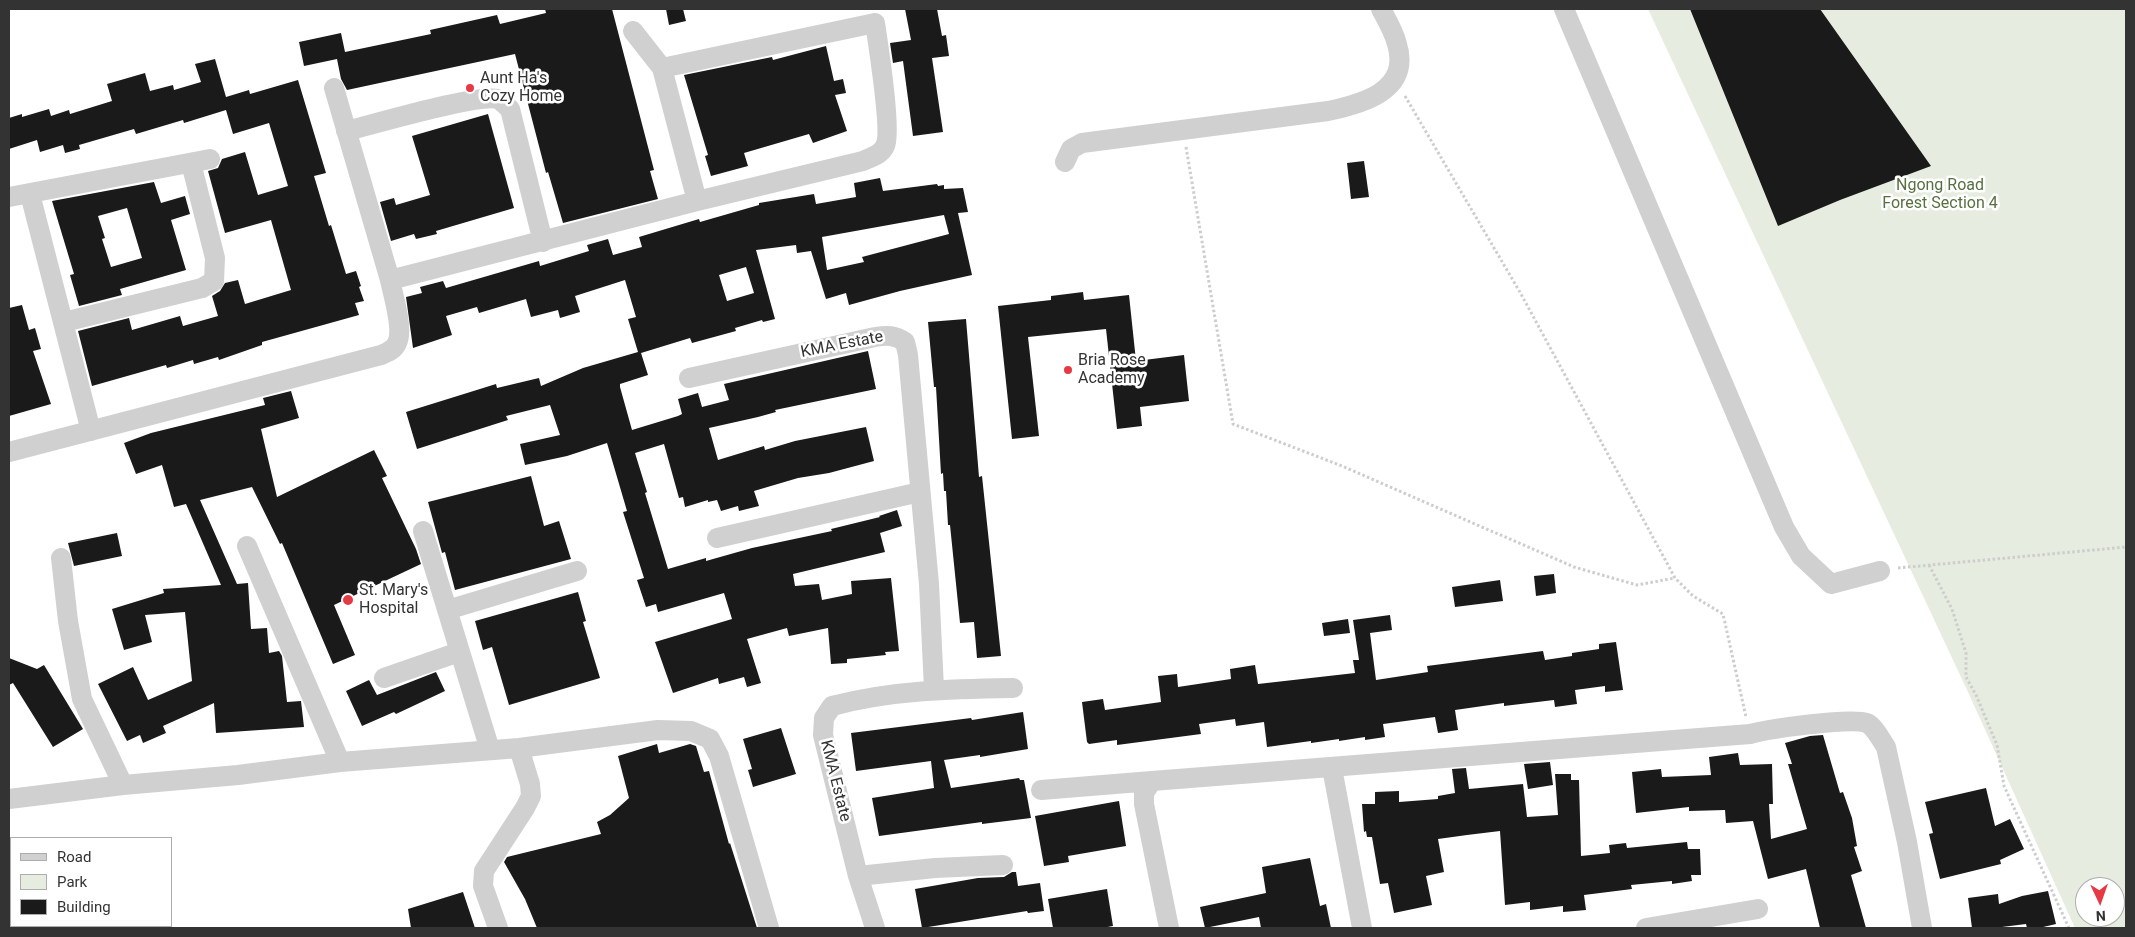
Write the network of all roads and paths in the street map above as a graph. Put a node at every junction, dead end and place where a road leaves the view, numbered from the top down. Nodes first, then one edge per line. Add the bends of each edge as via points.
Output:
1 (1381, 9) edge
2 (1564, 9) edge
3 (874, 16) edge
4 (632, 30) dead end
5 (662, 68) junction
6 (1395, 79) junction
7 (334, 88) dead end
8 (1183, 129) junction
9 (346, 131) junction
10 (210, 159) dead end
11 (1066, 162) dead end
12 (191, 163) junction
13 (30, 194) junction
14 (9, 197) edge
15 (697, 201) junction
16 (543, 242) junction
17 (390, 280) junction
18 (64, 322) junction
19 (689, 378) dead end
20 (92, 430) junction
21 (9, 452) edge
22 (920, 492) junction
23 (423, 531) dead end
24 (717, 538) dead end
25 (247, 546) dead end
26 (2126, 547) edge
27 (61, 558) dead end
28 (1929, 565) junction
29 (577, 571) dead end
30 (1880, 571) joint
31 (1674, 578) junction
32 (447, 610) junction
33 (459, 652) junction
34 (384, 678) dead end
35 (1013, 688) dead end
36 (934, 690) junction
37 (1750, 734) junction
38 (519, 748) junction
39 (490, 750) junction
40 (340, 762) junction
41 (1332, 768) junction
42 (1152, 781) junction
43 (123, 785) junction
44 (1041, 790) dead end
45 (9, 798) edge
46 (1003, 865) dead end
47 (858, 876) junction
48 (1758, 909) dead end
49 (498, 928) edge
50 (769, 928) edge
51 (874, 928) edge
52 (1169, 928) edge
53 (1362, 928) edge
54 (1646, 928) edge
55 (1922, 928) edge
56 (2069, 928) edge

1 - 6 street via 1398,45 1400,62
2 - 30 street via 1784,527 1801,556 1830,584
3 - 5 street
3 - 15 street via 886,118 886,146 863,161
4 - 5 street
5 - 15 street
6 - 8 street via 1384,91 1353,106
6 - 31 path via 1521,294
7 - 9 street
8 - 11 street via 1082,143 1071,149
8 - 31 path via 1232,424 1342,466 1574,567 1638,585
9 - 16 street via 457,104 488,98 499,100 510,109
9 - 17 street
10 - 12 street
12 - 13 street
12 - 18 street via 215,258 214,281 202,288
13 - 14 street
13 - 18 street
15 - 16 street
16 - 17 street
17 - 20 street via 400,328 398,342 392,350
18 - 20 street
19 - 22 street, KMA Estate via 875,337 898,337 905,342 908,355
20 - 21 street
22 - 24 street
22 - 36 street, KMA Estate
23 - 32 street
25 - 40 street
26 - 28 path
27 - 43 street via 82,699
28 - 30 path
28 - 56 path via 1952,610 1966,653 1966,677 1997,745 2004,786
29 - 32 street
31 - 37 path via 1693,596 1723,614
32 - 33 street
33 - 34 street
33 - 39 street
35 - 36 street, KMA Estate
36 - 47 street, KMA Estate via 855,700 832,706 824,718 823,735
37 - 41 street
37 - 55 street via 1766,729 1848,721 1867,723 1879,735 1886,747
38 - 39 street
38 - 49 street via 531,796 484,871 483,886
38 - 50 street via 658,730 691,731 710,739 719,756
39 - 40 street
40 - 43 street
41 - 42 street
41 - 53 street
42 - 44 street
42 - 52 street via 1144,793 1144,804
43 - 45 street
46 - 47 street
47 - 51 street, KMA Estate
48 - 54 street

